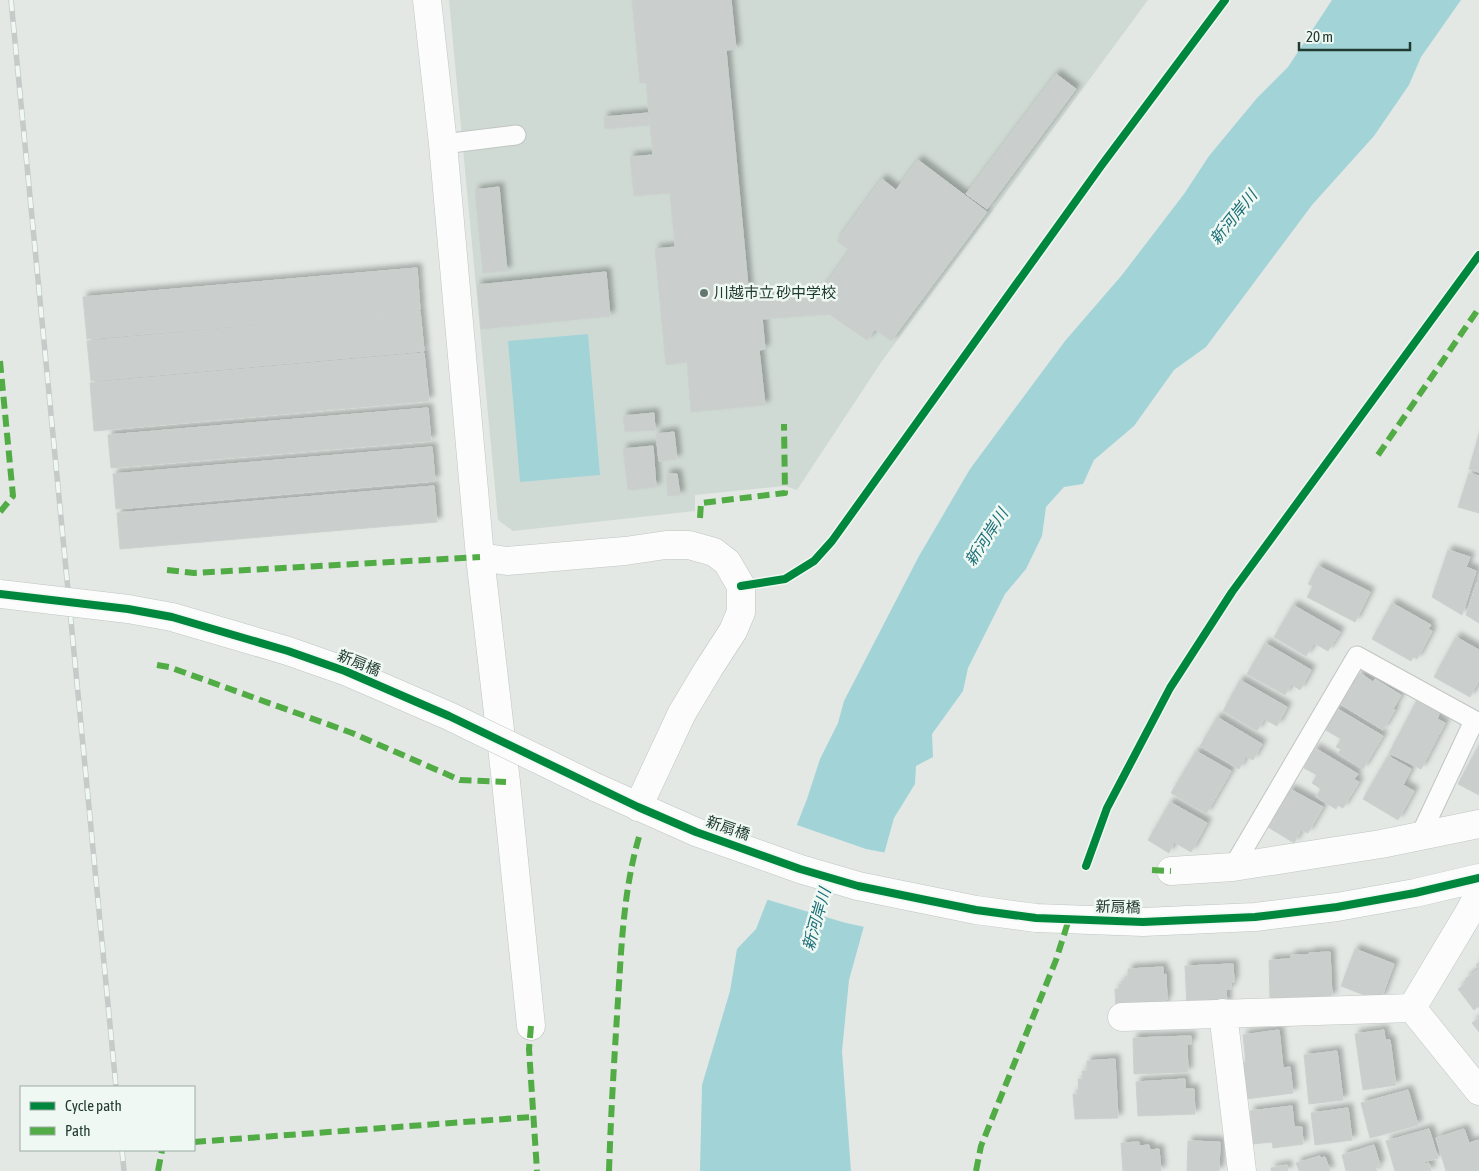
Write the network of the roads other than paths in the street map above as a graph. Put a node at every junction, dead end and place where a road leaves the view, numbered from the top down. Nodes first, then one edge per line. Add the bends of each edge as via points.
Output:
1 (427, 0) edge
2 (516, 135) dead end
3 (443, 144) junction
4 (480, 557) junction
5 (0, 594) edge
6 (1477, 722) edge
7 (638, 807) junction
8 (1479, 824) edge
9 (1420, 836) junction
10 (1233, 867) junction
11 (1171, 871) dead end
12 (1479, 878) edge
13 (1476, 907) edge
14 (1412, 1008) junction
15 (1223, 1013) junction
16 (1122, 1017) dead end
17 (531, 1026) dead end
18 (1479, 1092) edge
19 (1242, 1171) edge

1 - 3 street
2 - 3 lane
3 - 4 street
4 - 7 street via 507,561 688,545 714,552 727,562 741,586 741,612 734,631 682,714
4 - 17 street
5 - 7 street, 新扇橋, bridge via 172,617 288,651 345,671 449,716
6 - 9 lane
6 - 10 lane via 1357,656
7 - 12 street, 新扇橋 via 696,832 858,886 976,910 1036,918 1143,922 1255,917 1337,907
8 - 9 street
9 - 10 street
10 - 11 street
13 - 14 street
14 - 15 street
14 - 18 street
15 - 16 street
15 - 19 street

